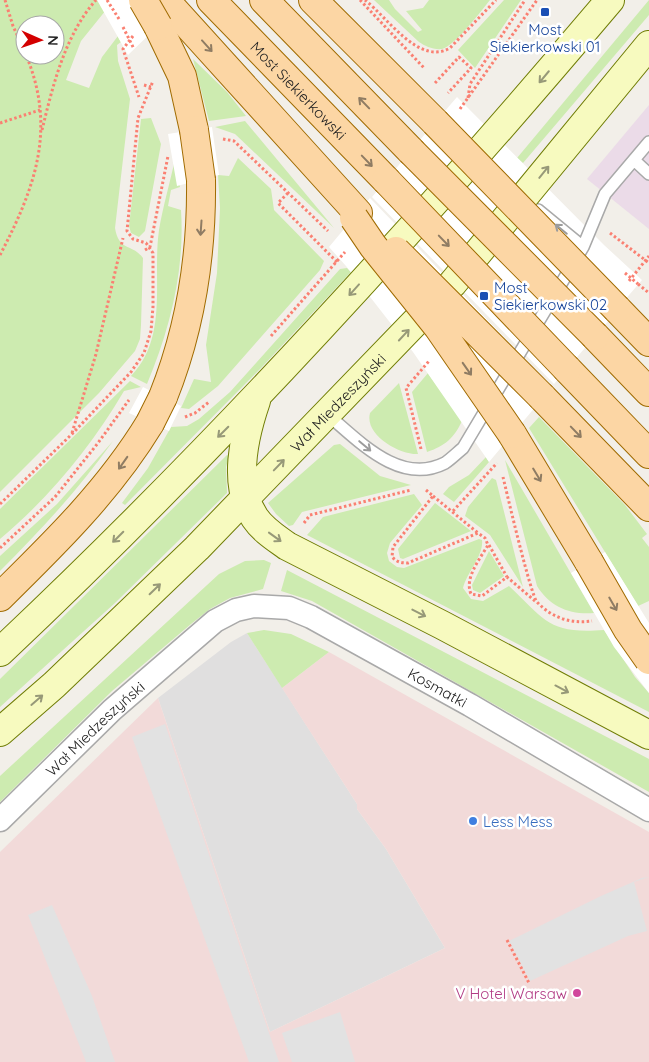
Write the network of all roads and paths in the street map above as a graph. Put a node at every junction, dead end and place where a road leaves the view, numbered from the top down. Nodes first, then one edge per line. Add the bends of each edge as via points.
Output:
1 (5, 0) edge
2 (96, 0) edge
3 (107, 0) edge
4 (142, 0) edge
5 (212, 0) edge
6 (264, 0) edge
7 (313, 0) edge
8 (360, 0) edge
9 (365, 0) edge
10 (496, 0) edge
11 (525, 0) edge
12 (537, 0) edge
13 (610, 0) edge
14 (166, 12) edge
15 (15, 30) edge
16 (649, 45) edge
17 (122, 49) dead end
18 (138, 52) dead end
19 (30, 65) edge
20 (149, 73) dead end
21 (437, 82) junction
22 (144, 85) dead end
23 (433, 86) dead end
24 (152, 88) junction
25 (448, 93) junction
26 (139, 96) dead end
27 (468, 99) junction
28 (454, 100) dead end
29 (40, 110) junction
30 (445, 119) junction
31 (0, 123) edge
32 (42, 133) junction
33 (649, 142) edge
34 (634, 160) junction
35 (649, 174) edge
36 (288, 193) dead end
37 (524, 198) junction
38 (356, 215) junction
39 (123, 238) dead end
40 (628, 245) dead end
41 (150, 247) junction
42 (350, 247) dead end
43 (583, 247) junction
44 (145, 250) dead end
45 (0, 255) edge
46 (337, 262) junction
47 (649, 263) edge
48 (633, 296) edge
49 (649, 317) edge
50 (271, 336) dead end
51 (649, 342) edge
52 (406, 388) dead end
53 (649, 392) edge
54 (257, 397) junction
55 (136, 398) dead end
56 (210, 402) dead end
57 (328, 415) junction
58 (180, 418) dead end
59 (72, 434) junction
60 (422, 454) dead end
61 (649, 454) edge
62 (495, 455) dead end
63 (499, 461) junction
64 (422, 487) dead end
65 (433, 496) junction
66 (245, 500) junction
67 (0, 504) edge
68 (649, 506) edge
69 (453, 511) junction
70 (478, 533) junction
71 (488, 544) junction
72 (0, 548) edge
73 (507, 577) junction
74 (0, 598) edge
75 (535, 601) junction
76 (599, 620) dead end
77 (215, 621) joint
78 (0, 652) edge
79 (649, 660) edge
80 (0, 732) edge
81 (649, 735) edge
82 (649, 810) edge
83 (0, 820) edge
84 (506, 940) dead end
85 (529, 983) dead end

1 - 15 path
2 - 32 path via 70,42 53,86
3 - 18 path, bridge
4 - 14 main road, bridge
5 -> 61 main road, Most Siekierkowski, bridge
53 -> 6 main road, bridge
7 - 30 main road
8 - 21 path
9 - 10 path via 416,47 433,53 443,53 450,48
11 - 27 path via 470,84
12 - 27 path
13 -> 54 main road via 512,115
14 -> 38 main road
14 -> 74 main road, bridge via 194,130 201,180 196,280 185,335 164,397 109,483
37 -> 16 main road, Wał Miedzeszyński
17 - 26 path
19 - 29 path via 38,89
20 - 24 path
21 - 23 path
21 - 25 path
21 - 25 path via 459,57 471,68
22 - 24 path
24 - 41 path via 138,118 127,231
25 - 28 path
27 - 30 path
29 - 31 path
29 - 32 path
30 - 48 main road, bridge via 548,237
32 - 45 path via 24,208
33 - 34 lane
34 - 35 lane
34 - 43 lane via 605,194
36 - 46 path via 278,204
43 -> 37 lane
57 -> 37 main road, Wał Miedzeszyński via 453,283
38 -> 68 main road, bridge
38 -> 79 main road, bridge via 372,246 438,327 512,434
39 - 59 path via 96,354
40 - 47 path
41 - 44 path
41 - 59 path via 154,263 154,290 151,331 144,353 131,372
42 - 46 path
57 -> 43 lane via 388,462 406,468 444,463 463,448
46 - 50 path
48 - 49 main road
48 - 51 main road
52 - 60 path
54 - 66 main road via 244,453 242,482
54 -> 78 main road
55 - 72 path via 127,401 55,496
56 - 58 path via 195,413
66 -> 57 main road, Wał Miedzeszyński
59 - 67 path
62 - 63 path
63 - 69 path
63 - 75 path
64 - 65 path
65 - 69 path
65 - 70 path via 392,547 395,560 408,563
80 -> 66 main road, Wał Miedzeszyński via 62,678
66 -> 81 main road via 255,518 287,546
69 - 70 path
70 - 71 path
71 - 73 path
71 - 73 path via 469,579 471,594 482,596
73 - 75 path
75 - 76 path via 558,618 574,622
77 - 82 street, Kosmatki via 236,610 254,606 289,608 311,617
77 - 83 street, Wał Miedzeszyński via 112,710
84 - 85 path

